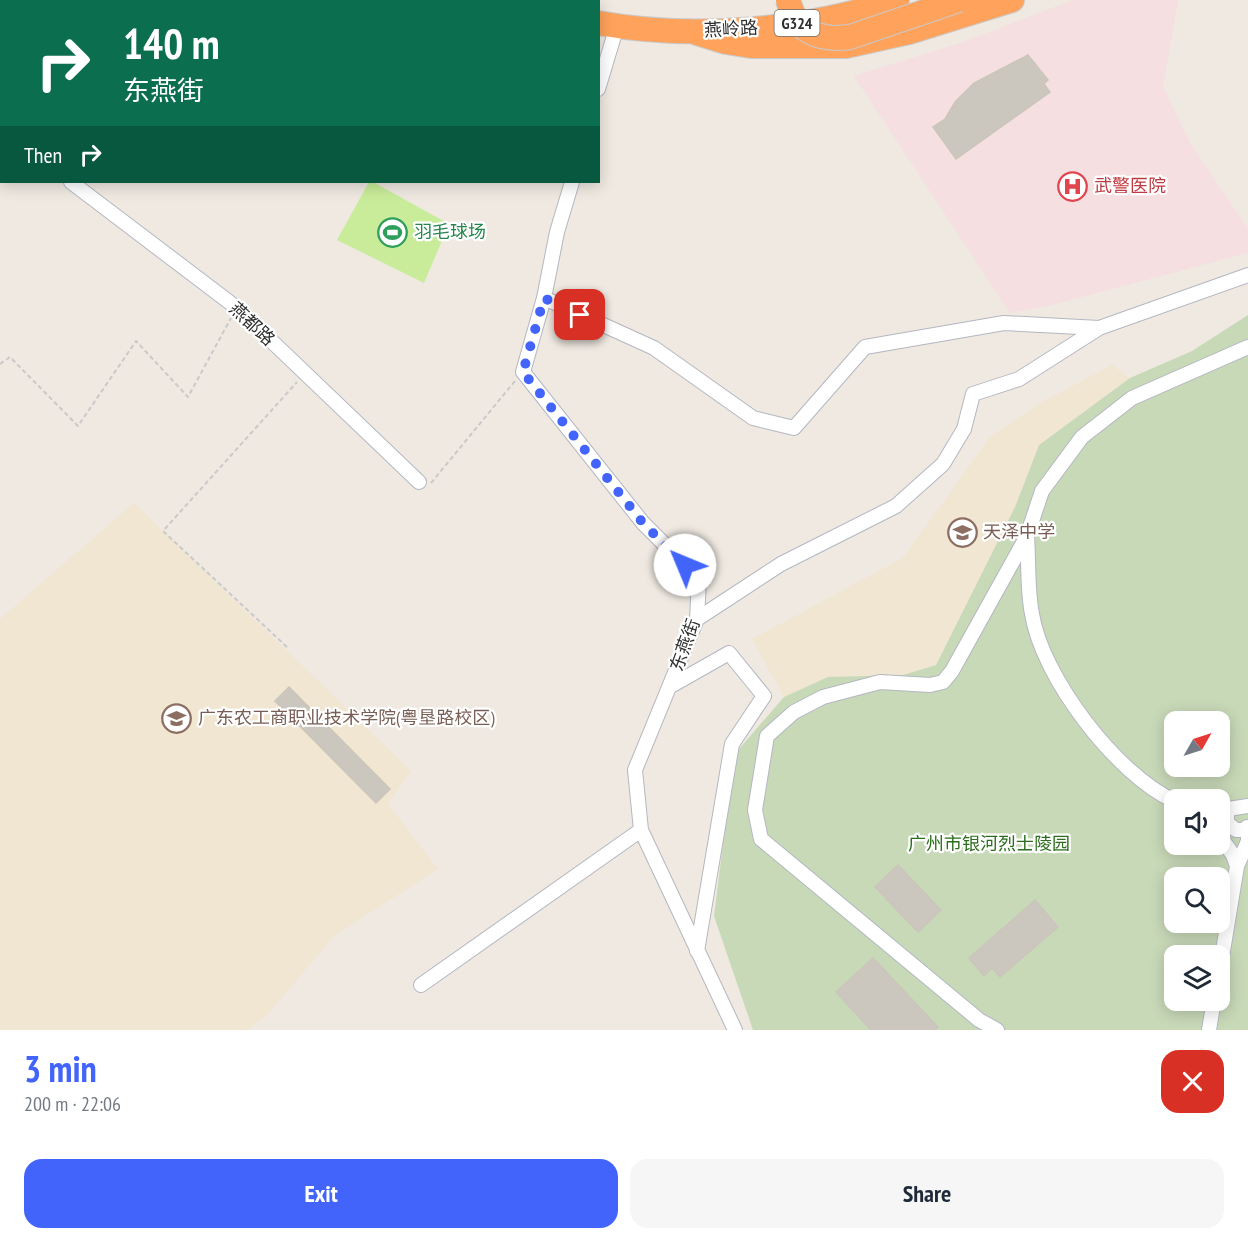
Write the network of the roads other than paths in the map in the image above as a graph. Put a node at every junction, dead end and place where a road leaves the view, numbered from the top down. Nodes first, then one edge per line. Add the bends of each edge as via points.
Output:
1 (788, 0) edge
2 (897, 0) edge
3 (959, 0) edge
4 (1012, 0) edge
5 (608, 25) edge
6 (694, 32) junction
7 (600, 76) edge
8 (72, 183) edge
9 (572, 183) edge
10 (1248, 275) edge
11 (544, 298) junction
12 (1099, 328) junction
13 (1248, 347) edge
14 (422, 486) road end
15 (1027, 536) junction
16 (698, 619) junction
17 (669, 687) junction
18 (1164, 794) edge
19 (1247, 807) edge
20 (1230, 809) edge
21 (1230, 825) edge
22 (1245, 828) edge
23 (641, 830) junction
24 (1230, 851) edge
25 (1236, 866) junction
26 (1224, 945) edge
27 (697, 951) junction
28 (420, 985) dead end
29 (1212, 1011) edge
30 (735, 1030) edge
31 (997, 1030) edge
32 (1209, 1030) edge

1 - 3 highway, bridge via 802,27 837,39
2 - 6 highway, 燕岭路 / G324 via 776,27
4 - 6 highway via 909,32 846,46 751,46
5 - 6 highway, 燕岭路 / G324
5 - 7 street
8 - 14 street, 燕都路 via 237,308
9 - 11 street
10 - 12 street
11 - 12 street via 654,348 753,418 794,428 865,347 1004,323
11 - 16 street, 东燕街 via 523,372 643,523 699,579
12 - 16 street via 1019,380 973,394 963,429 943,464 896,506 781,564
13 - 15 street via 1132,398 1092,426 1072,447 1042,491
15 - 18 street via 1032,615 1049,666 1123,766
15 - 31 street via 943,682 880,682 823,697 794,712 767,736 754,810 761,839 979,1020
16 - 17 street, 东燕街
17 - 23 street, 东燕街 via 634,770
17 - 27 street via 729,653 764,696 732,744
19 - 20 street
21 - 22 street via 1236,830
22 - 25 street via 1248,841
23 - 27 street, 东燕街
23 - 28 street
24 - 25 street
25 - 26 street
27 - 30 street, 东燕街
29 - 32 street

